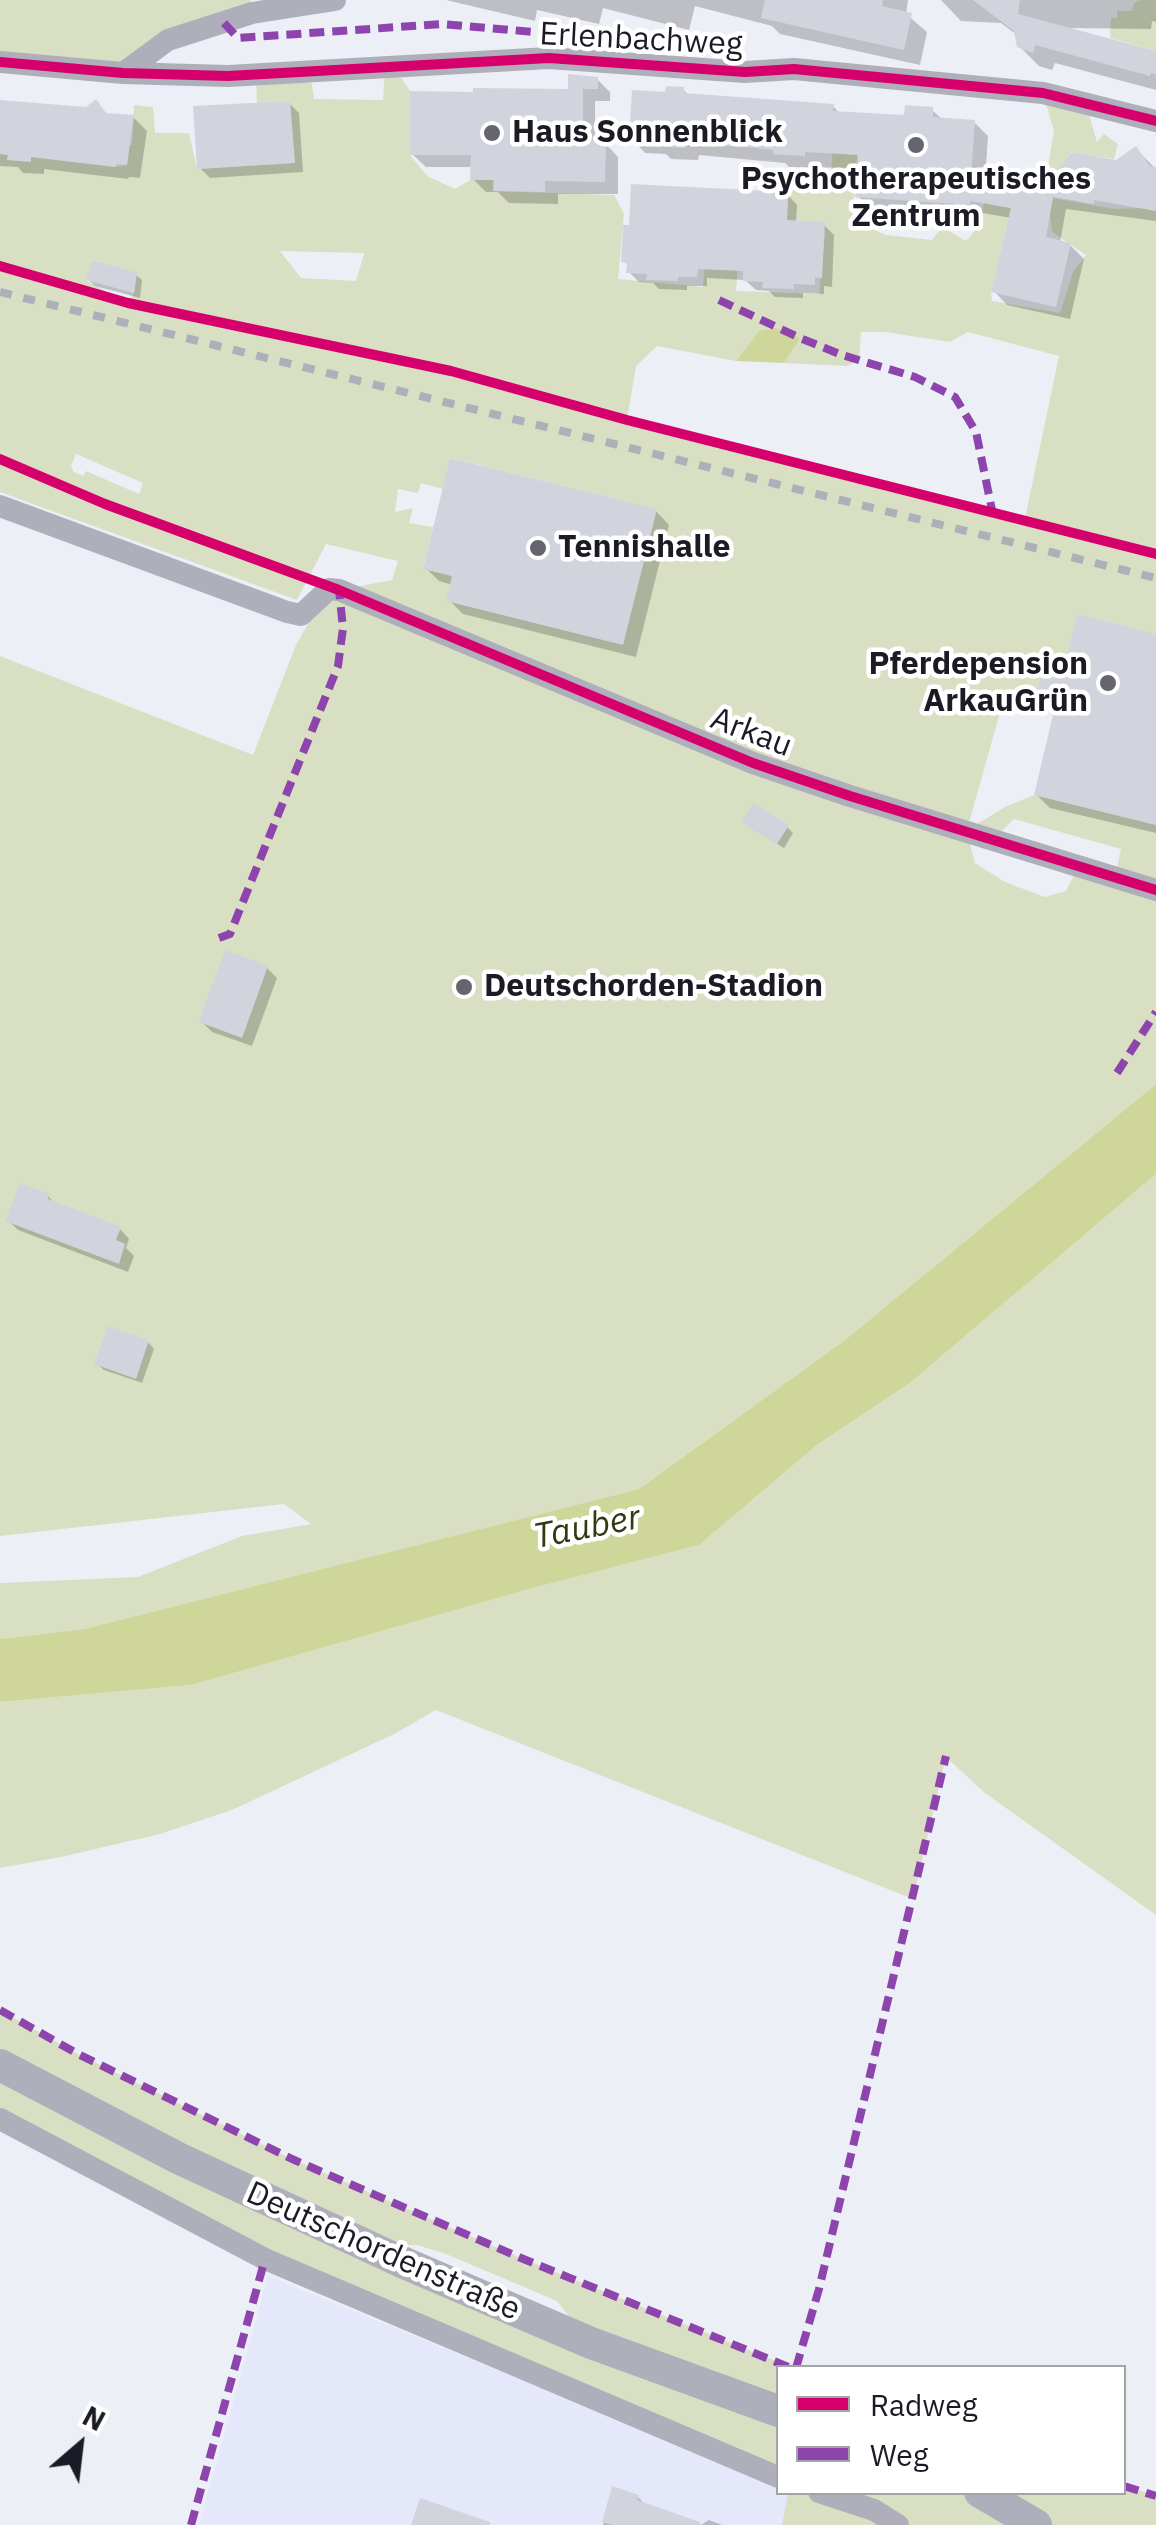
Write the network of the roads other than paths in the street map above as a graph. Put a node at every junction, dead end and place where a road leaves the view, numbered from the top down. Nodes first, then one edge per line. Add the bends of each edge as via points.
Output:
1 (334, 0) edge
2 (0, 62) edge
3 (124, 73) junction
4 (1156, 121) edge
5 (0, 506) edge
6 (1156, 890) edge
7 (0, 2065) edge
8 (0, 2119) edge
9 (776, 2410) edge
10 (776, 2476) edge
11 (828, 2495) edge
12 (985, 2495) edge
13 (898, 2525) edge
14 (1036, 2525) edge

1 - 3 street via 252,13 168,40
2 - 3 street, Erlenbachweg
3 - 4 street, Erlenbachweg via 228,76 549,58 745,72 794,69 1044,93
5 - 6 street, Arkau via 301,615 329,589 339,590 753,763
7 - 9 street, Deutschordenstraße via 178,2158 402,2262 591,2343
8 - 10 street via 265,2259
11 - 13 street
12 - 14 street

